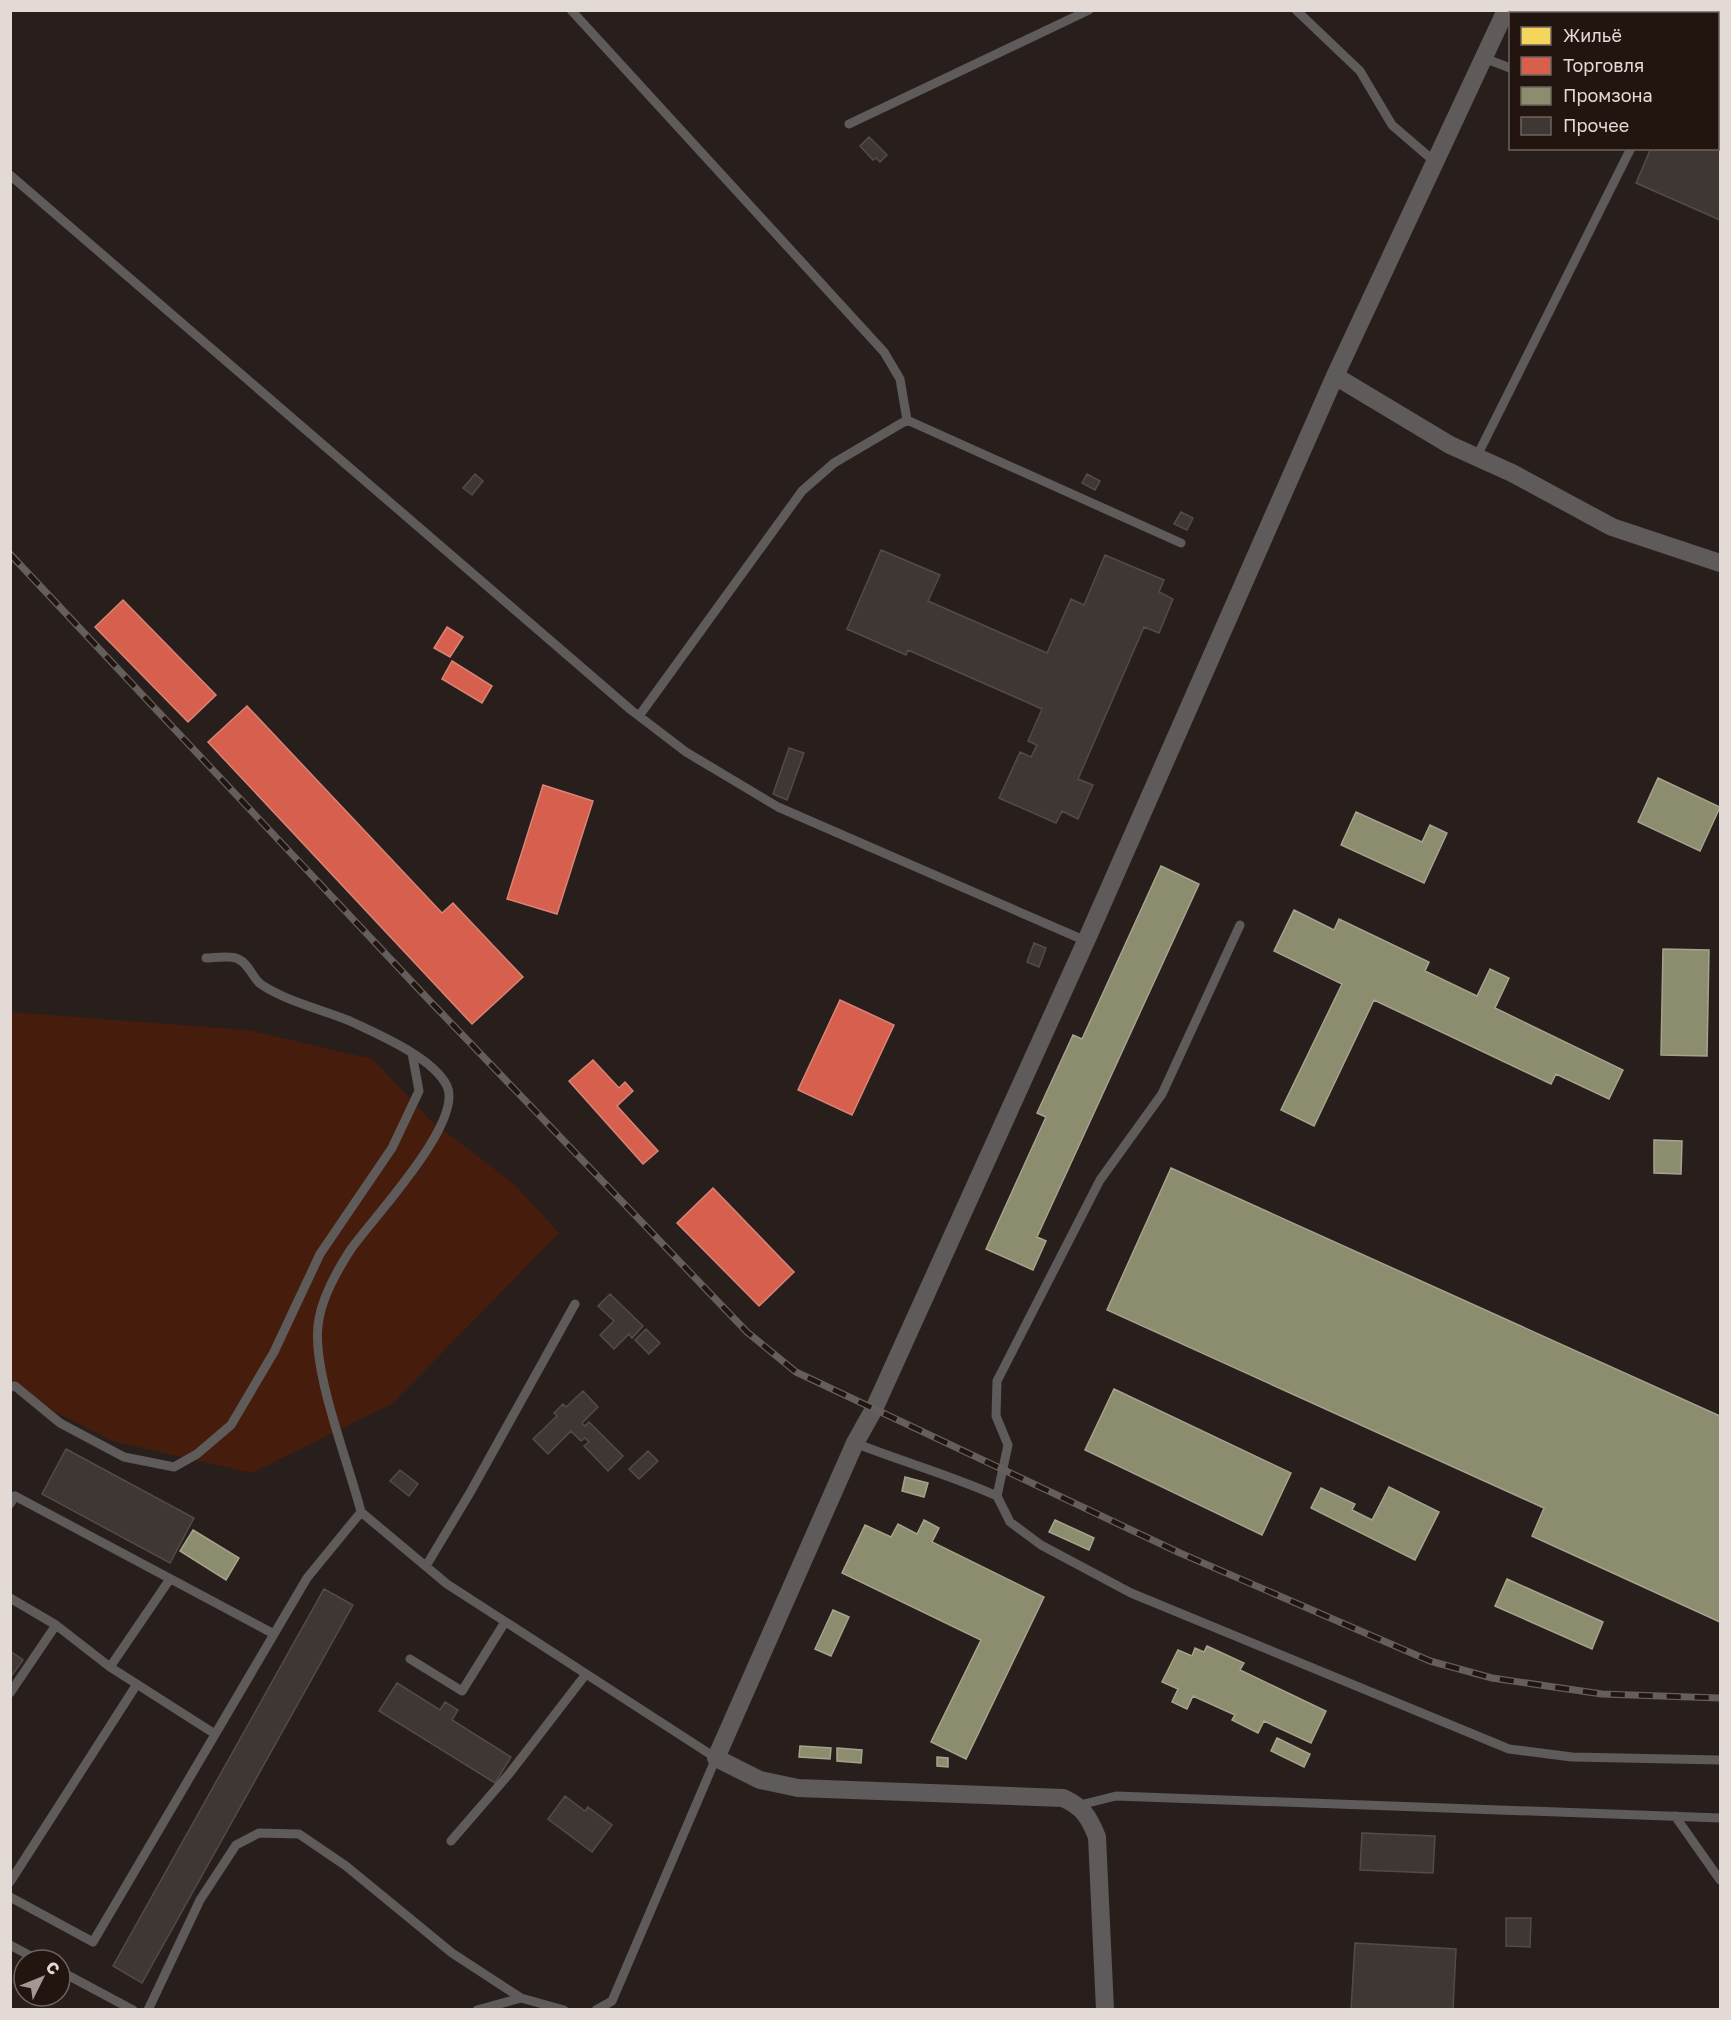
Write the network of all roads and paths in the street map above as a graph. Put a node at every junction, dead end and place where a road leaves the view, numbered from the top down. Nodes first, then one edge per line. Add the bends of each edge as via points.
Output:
1 (571, 10) edge
2 (1089, 10) edge
3 (1296, 10) edge
4 (1506, 10) edge
5 (1484, 58) junction
6 (1509, 68) edge
7 (849, 124) dead end
8 (1630, 150) edge
9 (1435, 162) junction
10 (10, 175) edge
11 (1335, 376) junction
12 (907, 420) junction
13 (1476, 458) junction
14 (1181, 543) dead end
15 (1720, 563) edge
16 (639, 716) junction
17 (1240, 925) dead end
18 (1086, 941) junction
19 (206, 958) dead end
20 (412, 1053) junction
21 (575, 1304) dead end
22 (10, 1387) edge
23 (855, 1443) junction
24 (997, 1496) junction
25 (10, 1504) edge
26 (361, 1512) junction
27 (426, 1566) junction
28 (170, 1579) junction
29 (10, 1598) edge
30 (505, 1622) junction
31 (56, 1625) junction
32 (274, 1634) junction
33 (410, 1659) dead end
34 (110, 1667) junction
35 (586, 1674) junction
36 (137, 1684) junction
37 (10, 1693) edge
38 (215, 1734) junction
39 (716, 1758) junction
40 (1720, 1760) edge
41 (1080, 1805) junction
42 (1675, 1816) junction
43 (1720, 1818) edge
44 (450, 1841) dead end
45 (1720, 1880) edge
46 (10, 1882) edge
47 (10, 1897) edge
48 (72, 1977) edge
49 (521, 1998) junction
50 (133, 2010) edge
51 (148, 2010) edge
52 (477, 2010) edge
53 (564, 2010) edge
54 (596, 2010) edge
55 (1105, 2010) edge

1 - 12 lane via 884,352 900,379
2 - 7 lane
3 - 9 lane via 1360,71 1392,125
4 - 5 street
5 - 6 lane
5 - 9 street
8 - 13 lane
9 - 11 street
10 - 16 lane
11 - 13 street
11 - 18 street
12 - 14 lane
12 - 16 lane via 834,464 802,491
13 - 15 street via 1612,527
16 - 18 lane via 686,752 778,807
17 - 24 lane via 1162,1094 1100,1180 997,1381 996,1416 1008,1445
18 - 23 street via 874,1409
19 - 20 lane via 237,958 248,966 259,984 399,1043
20 - 22 lane via 419,1091 392,1148 320,1254 274,1352 231,1425 197,1454 174,1467 124,1457 60,1423 15,1386
20 - 26 lane via 446,1085 450,1099 446,1117 331,1284 319,1318 316,1342
21 - 27 lane
23 - 24 lane via 908,1464 946,1473
23 - 39 street
24 - 40 lane via 1010,1522 1041,1545 1131,1593 1509,1749 1572,1756
25 - 28 lane via 15,1496
26 - 27 lane
26 - 32 lane via 307,1578
27 - 30 lane
28 - 32 lane
28 - 34 lane
29 - 31 lane
30 - 33 lane via 462,1692
30 - 35 lane
31 - 34 lane
31 - 37 lane
32 - 38 lane
34 - 36 lane
35 - 39 lane
35 - 44 lane via 509,1774
36 - 38 lane
36 - 46 lane
38 - 47 lane via 93,1942
39 - 41 street via 760,1780 798,1788 1063,1798
39 - 54 lane via 612,2001
41 - 42 lane via 1116,1796
41 - 55 street via 1097,1837
42 - 43 lane
42 - 45 lane
48 - 50 lane
49 - 51 lane via 452,1953 346,1866 299,1834 259,1833 236,1845 200,1900
49 - 52 lane
49 - 53 lane

